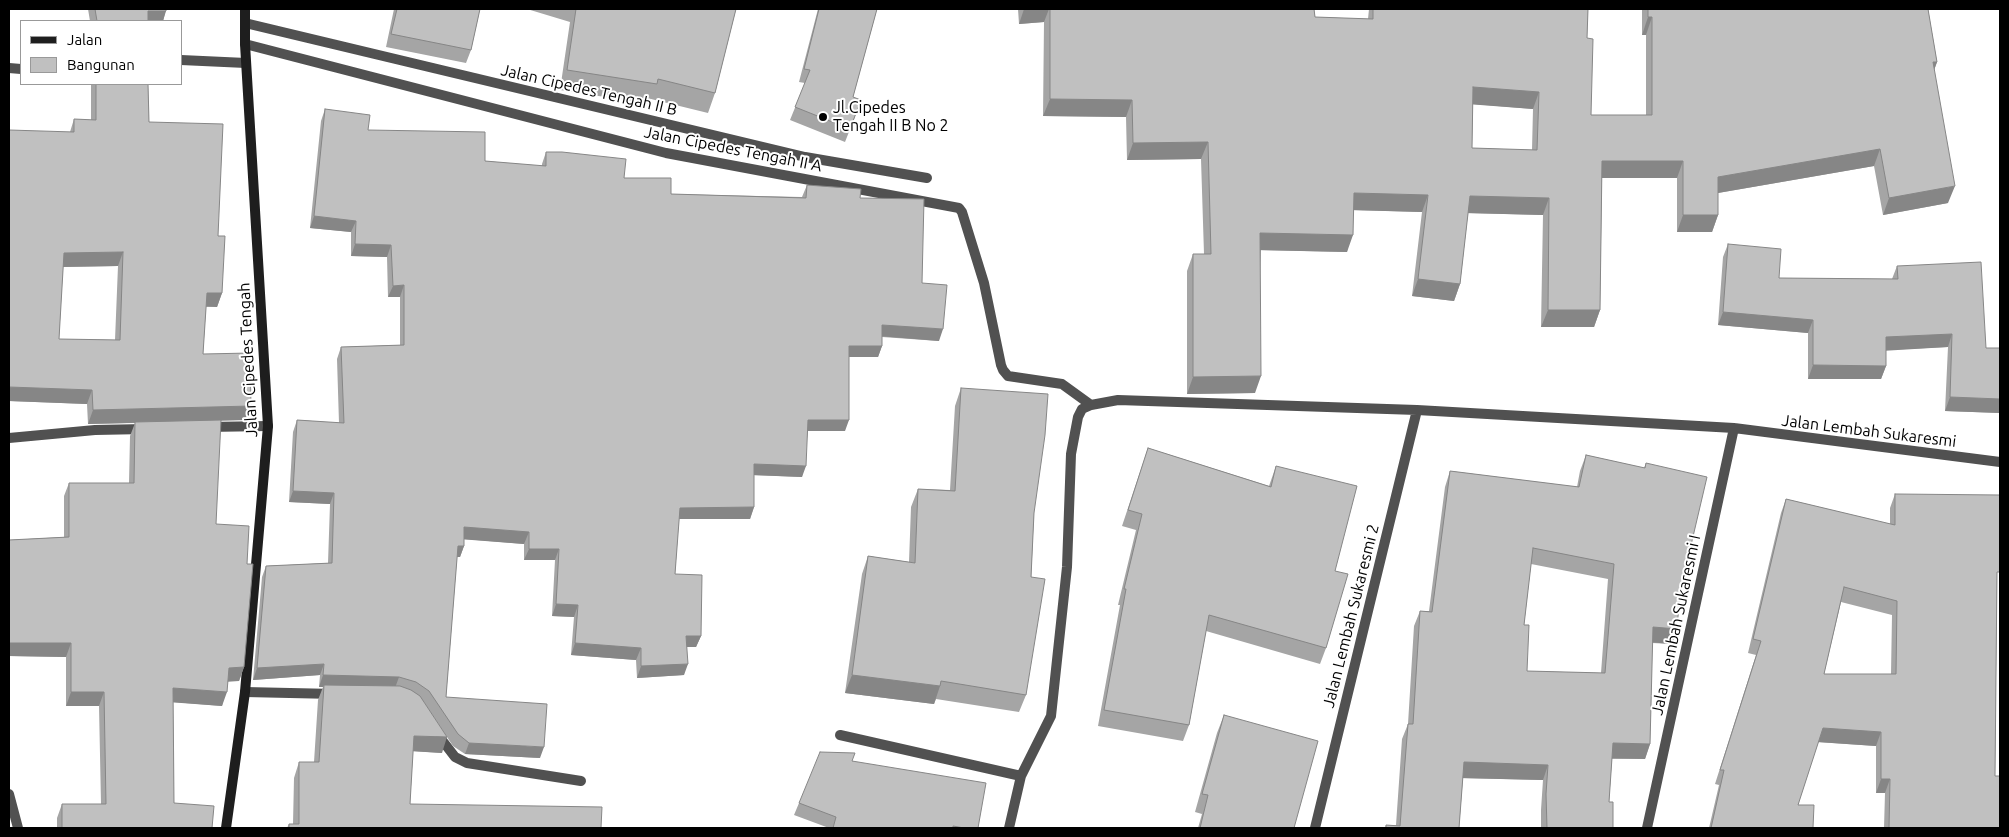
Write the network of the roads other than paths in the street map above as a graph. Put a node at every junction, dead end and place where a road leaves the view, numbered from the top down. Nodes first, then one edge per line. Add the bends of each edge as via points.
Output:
1 (245, 9) edge
2 (245, 23) junction
3 (245, 44) junction
4 (182, 60) edge
5 (246, 63) junction
6 (927, 178) dead end
7 (1091, 405) junction
8 (1417, 410) junction
9 (268, 426) junction
10 (201, 428) edge
11 (1734, 428) junction
12 (153, 429) edge
13 (9, 438) edge
14 (2000, 462) edge
15 (245, 692) junction
16 (346, 694) edge
17 (434, 728) edge
18 (840, 735) dead end
19 (1021, 776) junction
20 (581, 782) dead end
21 (9, 794) edge
22 (18, 828) edge
23 (226, 828) edge
24 (1009, 828) edge
25 (1315, 828) edge
26 (1647, 828) edge

1 - 2 street, Jalan Cipedes Tengah
2 - 3 street, Jalan Cipedes Tengah
2 - 6 street, Jalan Cipedes Tengah II B via 805,157
3 - 5 street, Jalan Cipedes Tengah
3 - 7 street, Jalan Cipedes Tengah II A via 666,153 959,208 984,283 1001,365 1008,376 1062,384
4 - 5 street
5 - 9 street, Jalan Cipedes Tengah
7 - 8 street, Jalan Lembah Sukaresmi via 1118,400
7 - 19 street via 1082,409 1078,417 1071,454 1067,567 1051,716
8 - 11 street, Jalan Lembah Sukaresmi
8 - 25 street, Jalan Lembah Sukaresmi 2
9 - 10 street
9 - 15 street, Jalan Cipedes Tengah
11 - 14 street, Jalan Lembah Sukaresmi
11 - 26 street, Jalan Lembah Sukaresmi I
12 - 13 street via 95,430
15 - 16 street
15 - 23 street, Jalan Cipedes Tengah
17 - 20 street via 448,750 467,763
18 - 19 street
19 - 24 street
21 - 22 street

